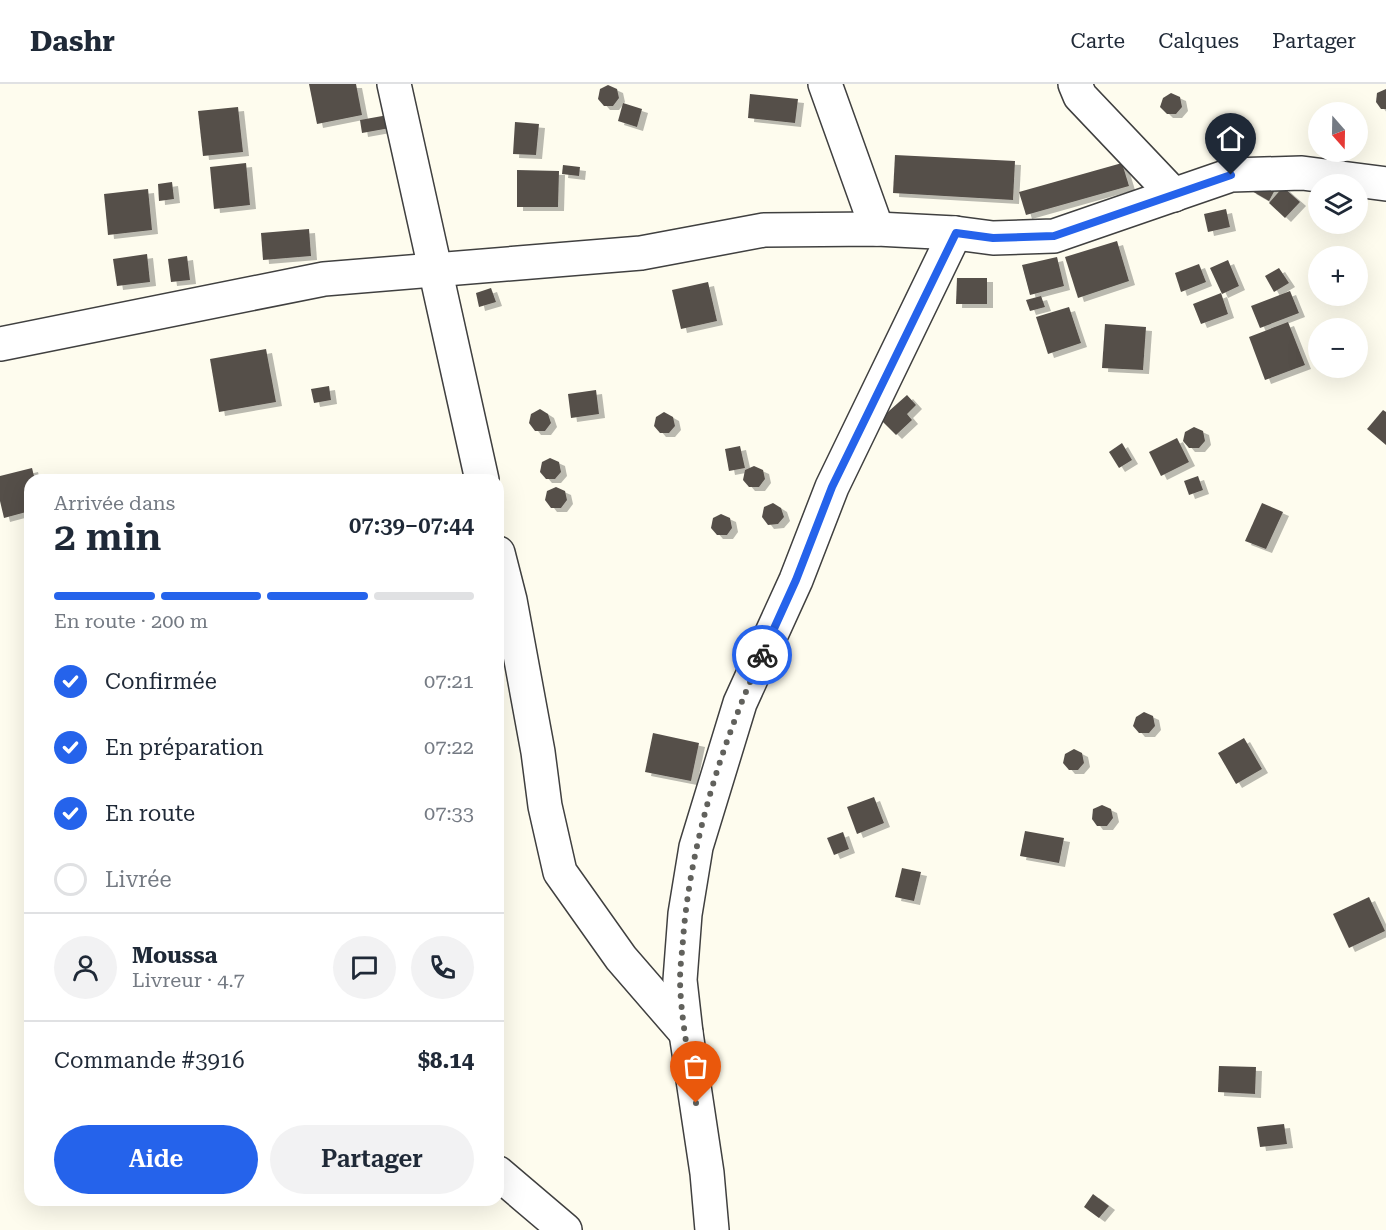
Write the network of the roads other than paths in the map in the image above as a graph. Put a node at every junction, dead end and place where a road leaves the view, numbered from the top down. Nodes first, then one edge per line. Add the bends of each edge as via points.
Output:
1 (394, 84) edge
2 (825, 84) edge
3 (1075, 84) edge
4 (1386, 184) edge
5 (1174, 195) junction
6 (878, 229) junction
7 (956, 233) junction
8 (436, 269) junction
9 (0, 344) edge
10 (481, 474) edge
11 (504, 576) edge
12 (686, 1033) junction
13 (504, 1178) edge
14 (565, 1230) edge
15 (712, 1230) edge

1 - 8 street
2 - 6 street
3 - 5 street via 1080,96
4 - 5 street via 1302,173 1231,175
5 - 7 street via 1054,236 993,238
6 - 7 street
6 - 8 street via 764,230 641,253
7 - 12 street via 832,487 796,580 740,703 696,847 685,914 680,980
8 - 9 street via 324,279
8 - 10 street
11 - 12 street via 560,872 621,957
12 - 15 street
13 - 14 street

